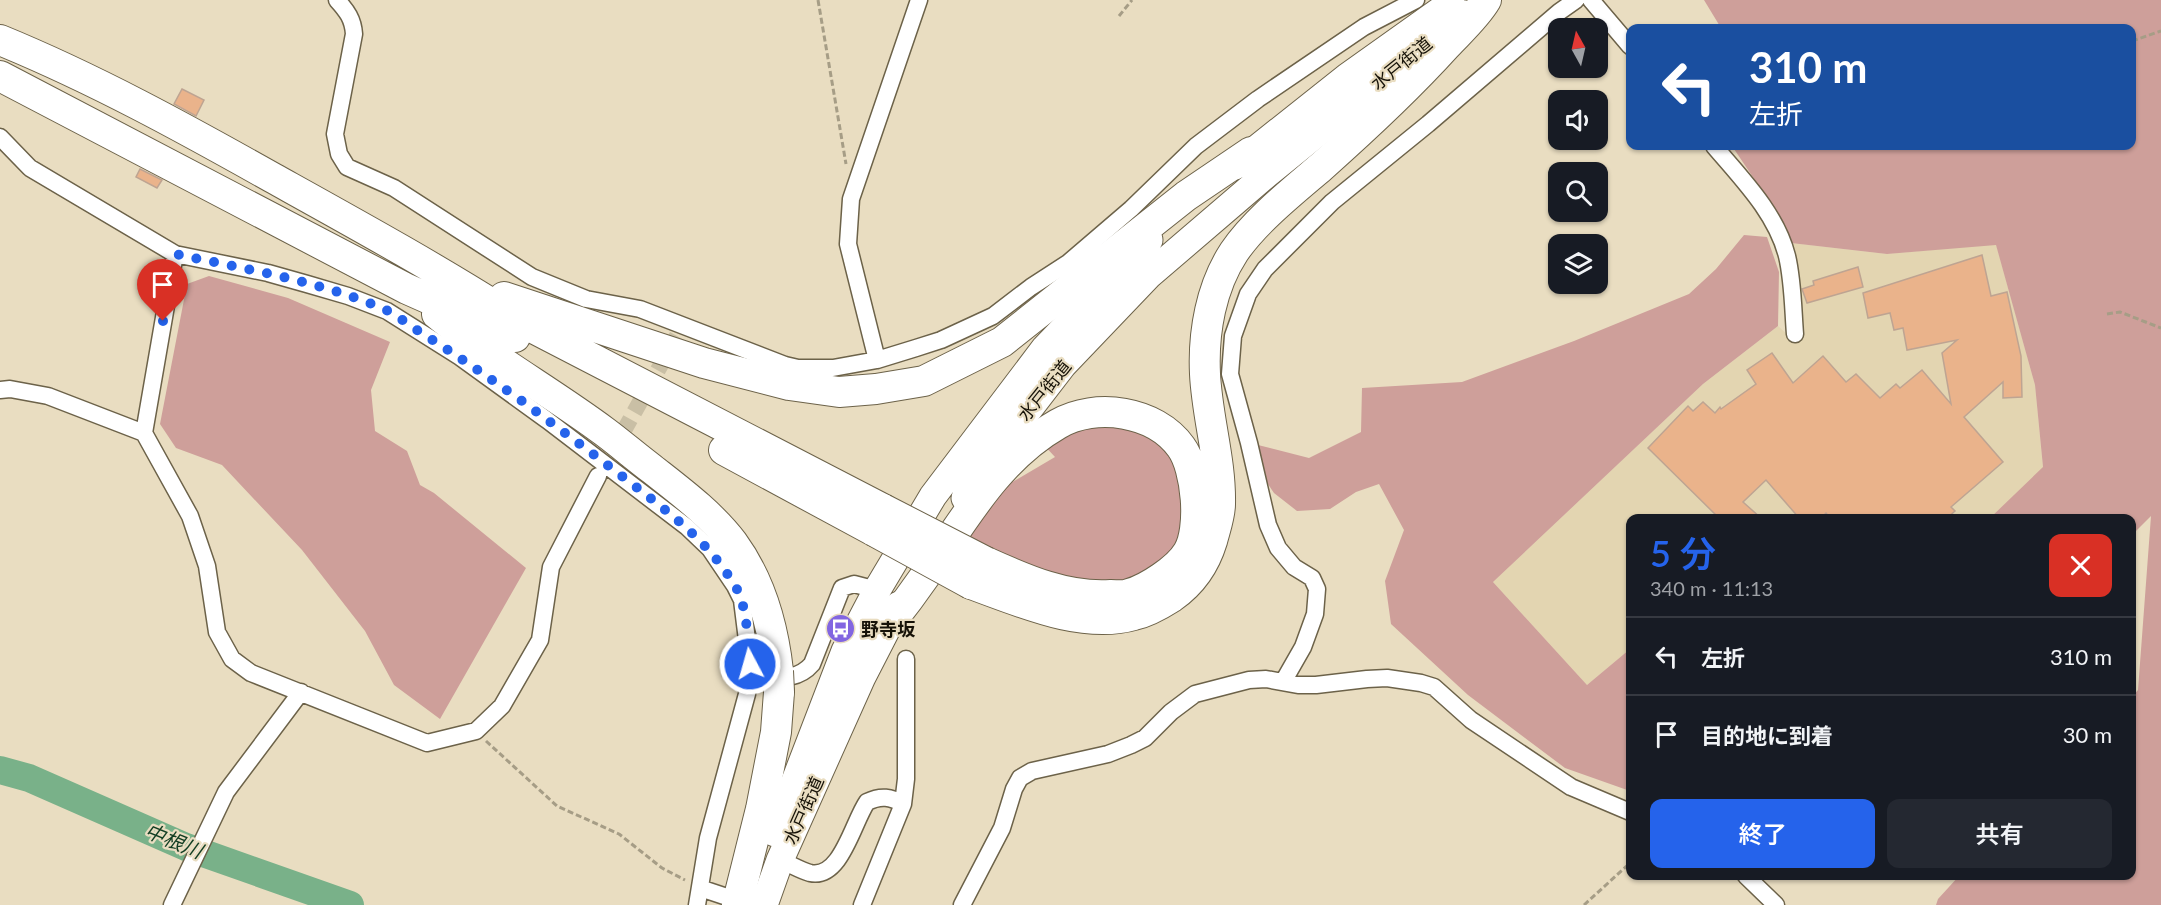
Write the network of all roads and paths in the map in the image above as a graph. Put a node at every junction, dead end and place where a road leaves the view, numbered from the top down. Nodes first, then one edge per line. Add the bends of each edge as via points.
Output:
1 (337, 0) edge
2 (818, 0) edge
3 (919, 0) edge
4 (1132, 0) edge
5 (1416, 0) edge
6 (1456, 0) edge
7 (1484, 0) edge
8 (1576, 0) edge
9 (1591, 0) edge
10 (1119, 16) dead end
11 (2161, 31) edge
12 (0, 40) edge
13 (2136, 40) edge
14 (1626, 41) edge
15 (0, 76) edge
16 (0, 136) edge
17 (1717, 150) edge
18 (1251, 152) junction
19 (846, 164) dead end
20 (175, 254) junction
21 (466, 287) junction
22 (407, 289) junction
23 (2108, 314) dead end
24 (2161, 328) edge
25 (1795, 334) dead end
26 (877, 360) junction
27 (0, 390) edge
28 (144, 433) junction
29 (598, 476) tunnel mouth
30 (878, 520) junction
31 (978, 573) junction
32 (877, 590) junction
33 (890, 623) junction
34 (906, 659) dead end
35 (750, 678) junction
36 (1284, 682) junction
37 (301, 692) junction
38 (476, 731) junction
39 (903, 804) junction
40 (1626, 810) edge
41 (780, 860) junction
42 (1626, 867) edge
43 (1750, 880) edge
44 (700, 888) junction
45 (730, 900) edge
46 (172, 905) edge
47 (697, 905) edge
48 (751, 905) edge
49 (764, 905) edge
50 (862, 905) edge
51 (962, 905) edge
52 (1584, 905) edge
53 (1776, 905) edge

1 - 26 street via 353,22 354,34 335,134 339,154 347,167 394,188 532,277 586,299 640,309 681,331 798,368 833,368
2 - 19 path
3 - 26 street via 851,199 848,244
4 - 10 path
5 - 26 street via 1364,27 1258,99 1196,146 1068,263 993,316 941,340
6 - 18 highway, 水戸街道 via 1347,76
7 - 31 highway via 1465,26 1389,106 1286,197 1234,252 1215,292 1205,346 1220,506 1209,551 1185,588 1135,615 1105,619 1065,615
7 - 33 highway, 水戸街道 via 1209,222 1104,319 989,461 916,572
8 - 36 street via 1332,202 1265,269 1248,294 1233,336 1230,374 1268,525 1278,548 1294,567 1312,578 1317,589 1315,614
9 - 14 street
11 - 13 path
12 - 21 highway via 177,124
15 - 22 highway
16 - 20 street via 30,168
17 - 25 street via 1773,220 1787,257
18 - 21 highway via 1186,196 1002,342 924,381 839,392 789,385 704,363
18 - 32 highway, 水戸街道 via 1136,250 1045,348 933,496
20 - 28 street
20 - 35 street via 267,273 387,311 460,357 547,420 710,549 742,600
21 - 30 highway via 514,318
22 - 30 highway via 508,333
22 - 45 highway via 461,334 604,431 687,496 732,542 760,591 771,626 779,681 776,732 761,809
23 - 24 path via 2120,312
27 - 28 street via 48,396
28 - 37 street via 190,516 207,566 217,632 232,659 251,673
29 - 38 street via 551,567 540,640 502,706
30 - 31 highway, bridge
31 - 33 highway via 1099,596 1129,594 1158,580 1188,552 1194,532 1193,483 1182,448 1156,426 1120,412 1078,415 1058,424 1020,451 990,482
32 - 35 street via 854,584 842,588 808,669 791,678
32 - 48 highway, 水戸街道 via 845,651 778,821
33 - 41 highway, 水戸街道
34 - 39 street
35 - 44 street via 708,838
36 - 40 street via 1316,685 1387,678 1434,687 1471,720 1571,787
36 - 51 street via 1249,680 1204,690 1138,742 1108,754 1032,771 1020,778 1002,828
37 - 38 street via 427,743
37 - 46 street via 226,792
38 - 44 path via 557,806 619,834 662,868
39 - 41 street via 881,797 867,802 840,857 827,871 812,873
39 - 50 street
41 - 49 highway, 水戸街道
42 - 52 path
43 - 53 street
44 - 45 street
44 - 47 street

